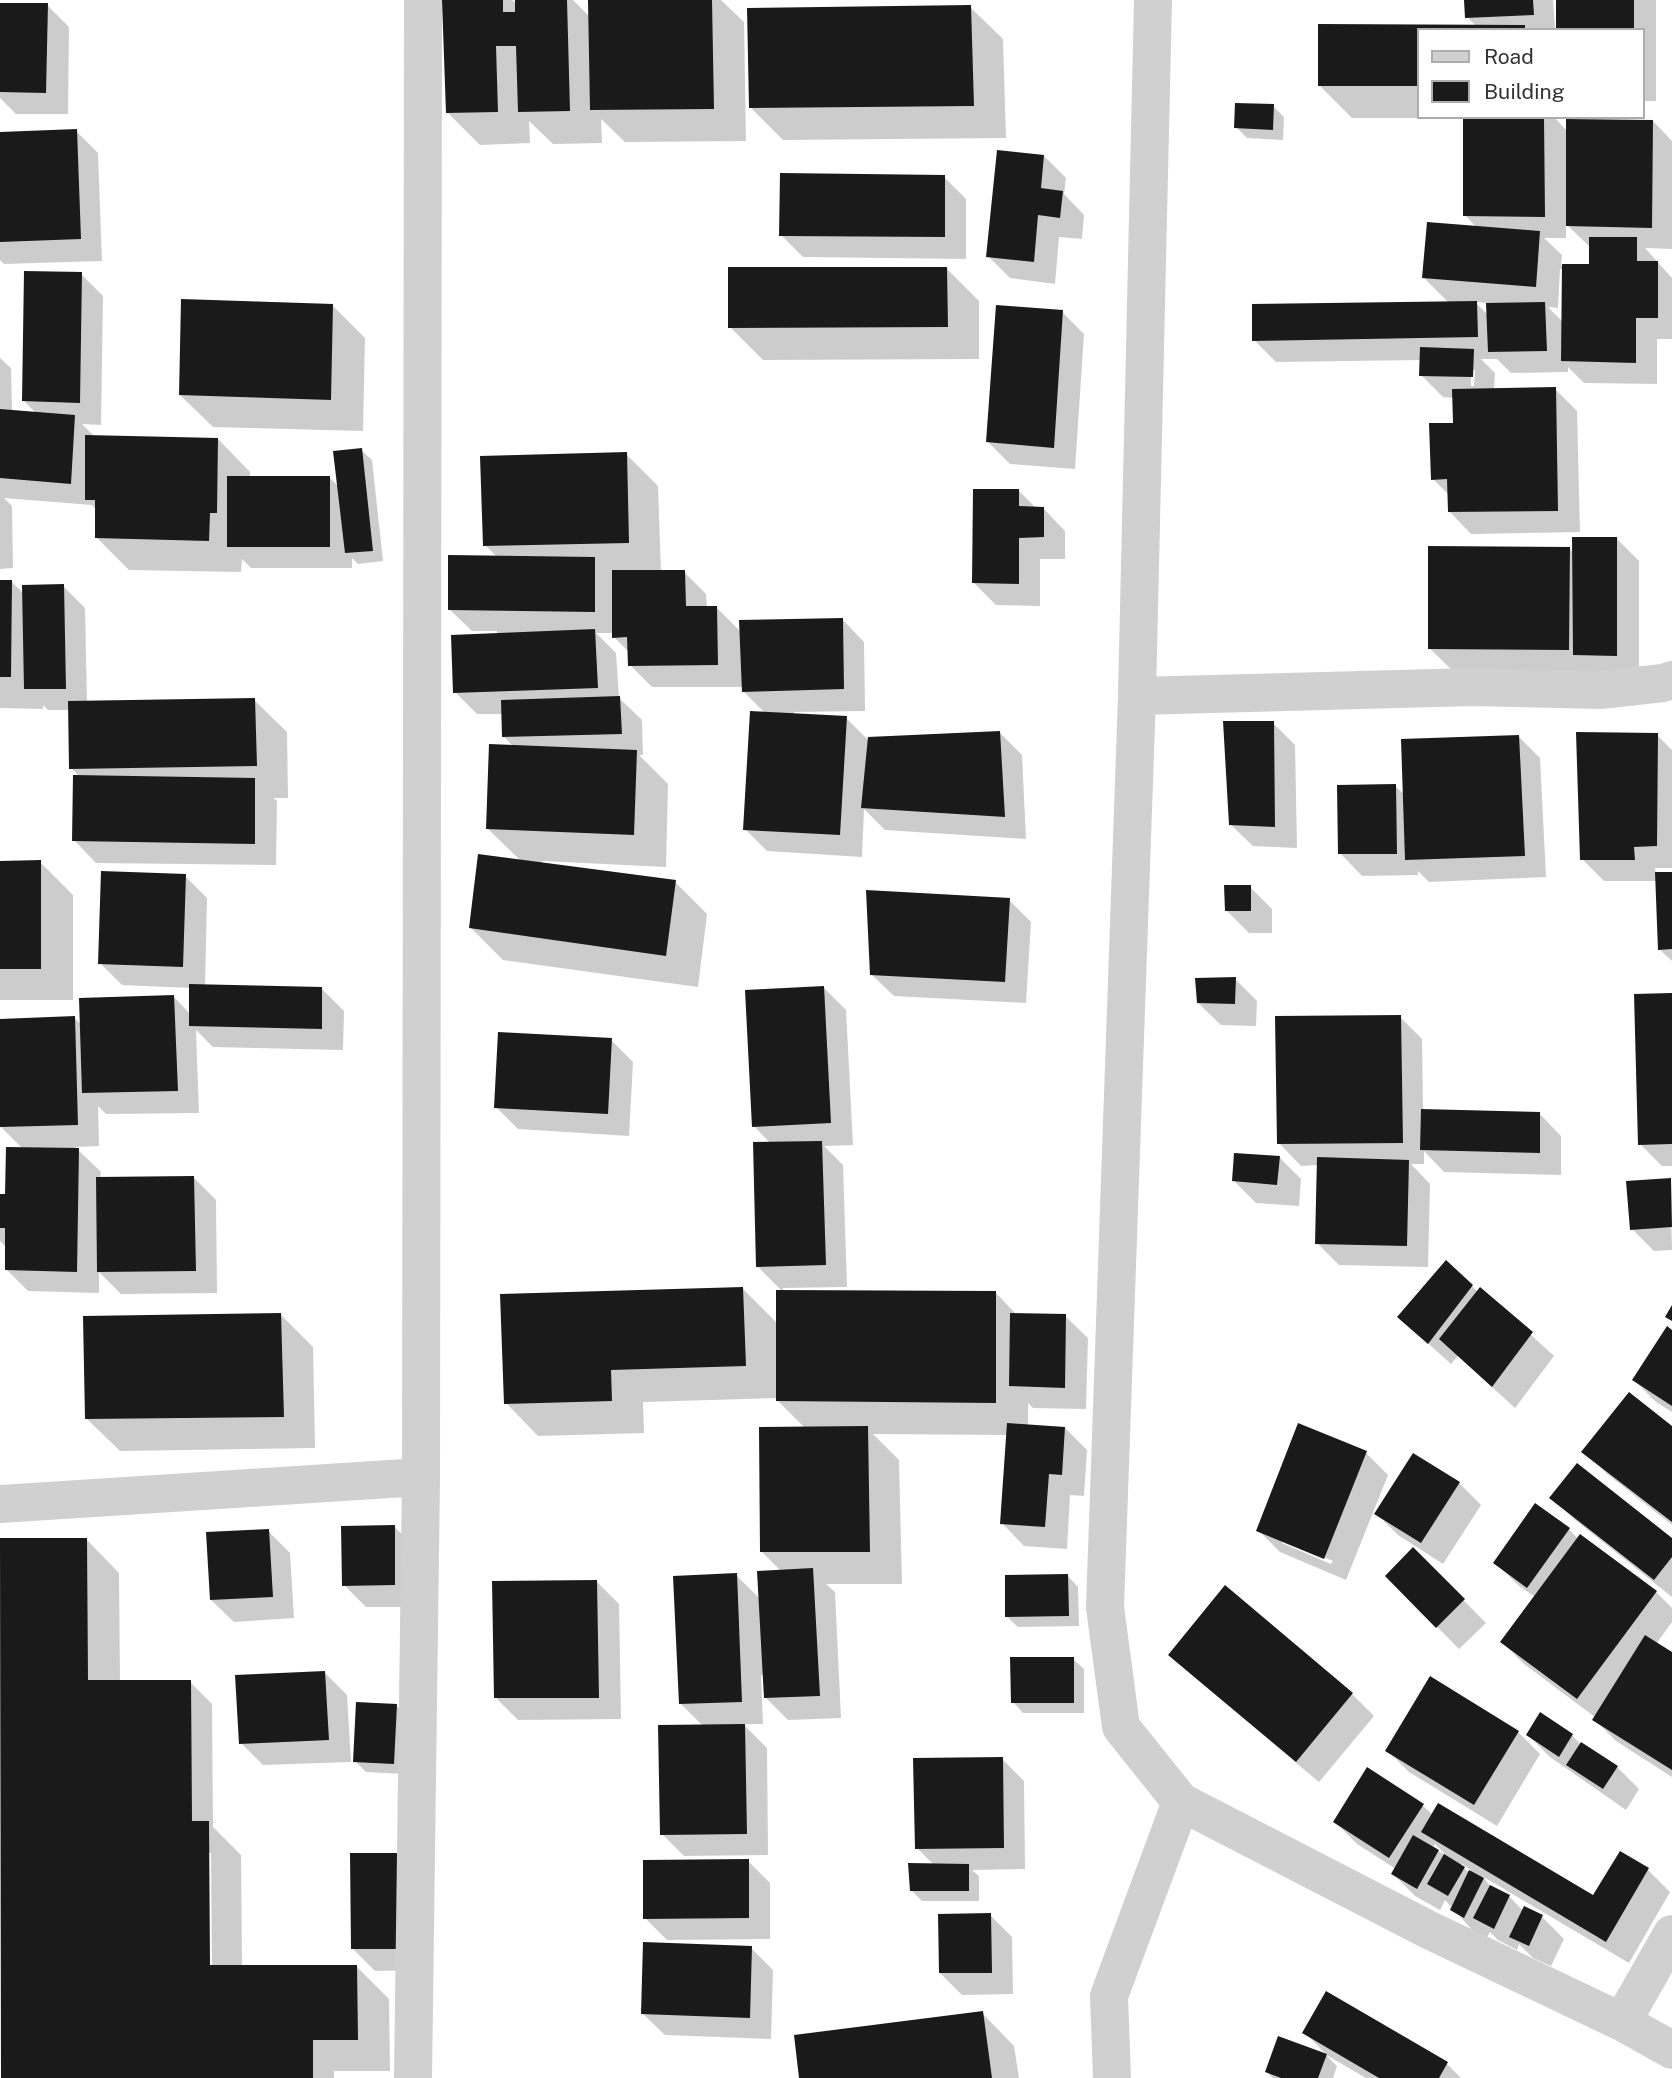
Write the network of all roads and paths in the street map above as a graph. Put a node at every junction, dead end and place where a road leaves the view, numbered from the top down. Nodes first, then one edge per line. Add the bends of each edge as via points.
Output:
1 (424, 0) edge
2 (1153, 0) edge
3 (1672, 680) edge
4 (1137, 696) junction
5 (421, 1477) junction
6 (0, 1504) edge
7 (1181, 1802) junction
8 (1672, 1934) edge
9 (1622, 2022) junction
10 (1672, 2050) edge
11 (413, 2078) edge
12 (1112, 2078) edge

1 - 5 street
2 - 4 street
3 - 4 street via 1600,690 1473,687
4 - 7 street via 1105,1607 1121,1727
5 - 6 street
5 - 11 street
7 - 9 street via 1429,1930
7 - 12 street via 1109,1996
8 - 9 street
9 - 10 street

